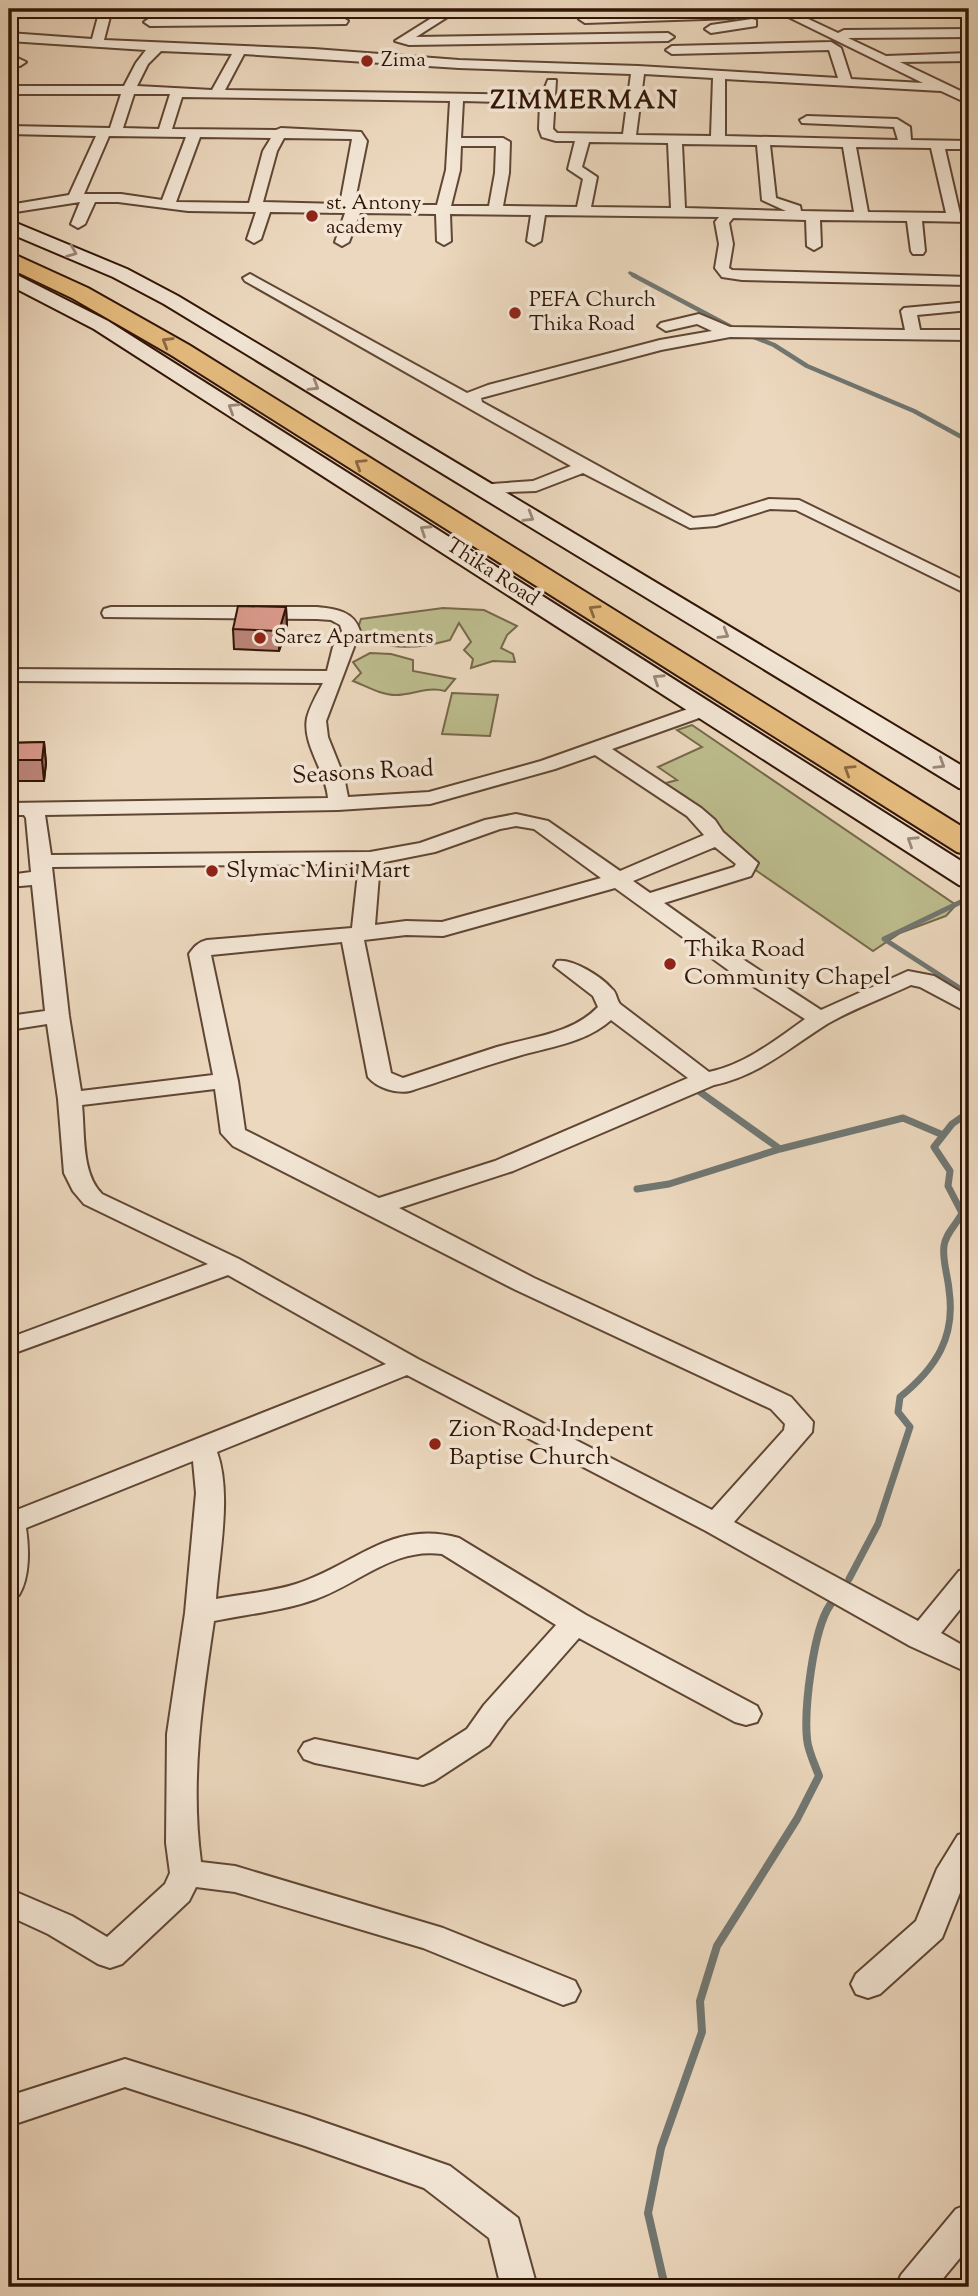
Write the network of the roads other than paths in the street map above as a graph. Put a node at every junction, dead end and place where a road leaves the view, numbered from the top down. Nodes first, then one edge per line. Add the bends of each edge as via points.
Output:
1 (106, 9) edge
2 (151, 9) edge
3 (454, 9) edge
4 (724, 12) edge
5 (969, 13) edge
6 (344, 15) edge
7 (775, 17) edge
8 (587, 20) junction
9 (150, 22) junction
10 (556, 25) dead end
11 (449, 26) dead end
12 (423, 27) junction
13 (969, 33) edge
14 (834, 34) junction
15 (678, 38) junction
16 (11, 39) edge
17 (587, 39) junction
18 (350, 41) dead end
19 (398, 42) junction
20 (97, 43) junction
21 (152, 46) junction
22 (240, 50) junction
23 (969, 57) edge
24 (387, 58) junction
25 (887, 59) junction
26 (554, 68) junction
27 (638, 70) junction
28 (684, 74) junction
29 (719, 76) junction
30 (800, 81) junction
31 (969, 82) edge
32 (846, 83) junction
33 (469, 84) junction
34 (942, 86) junction
35 (9, 90) edge
36 (131, 90) junction
37 (177, 91) junction
38 (217, 93) junction
39 (547, 99) junction
40 (969, 100) edge
41 (353, 115) junction
42 (807, 120) junction
43 (9, 130) edge
44 (110, 132) junction
45 (195, 132) junction
46 (281, 132) junction
47 (164, 133) junction
48 (583, 138) junction
49 (629, 139) junction
50 (675, 140) junction
51 (718, 141) junction
52 (763, 141) junction
53 (455, 142) junction
54 (807, 142) junction
55 (849, 143) junction
56 (905, 144) junction
57 (937, 145) junction
58 (969, 145) edge
59 (75, 198) junction
60 (93, 198) junction
61 (168, 204) junction
62 (260, 206) junction
63 (9, 209) edge
64 (350, 209) junction
65 (443, 209) junction
66 (539, 209) junction
67 (495, 211) junction
68 (583, 211) junction
69 (678, 212) junction
70 (736, 213) junction
71 (808, 215) junction
72 (862, 216) junction
73 (914, 217) junction
74 (962, 218) edge
75 (78, 224) dead end
76 (9, 226) edge
77 (254, 239) dead end
78 (9, 241) edge
79 (444, 241) dead end
80 (534, 241) dead end
81 (342, 242) dead end
82 (814, 246) dead end
83 (918, 251) dead end
84 (9, 259) edge
85 (9, 277) edge
86 (250, 278) dead end
87 (969, 281) edge
88 (969, 306) edge
89 (666, 326) dead end
90 (728, 332) junction
91 (913, 333) junction
92 (969, 335) edge
93 (472, 401) junction
94 (584, 467) junction
95 (483, 489) junction
96 (969, 590) edge
97 (111, 613) dead end
98 (9, 674) edge
99 (335, 677) junction
100 (706, 709) junction
101 (596, 747) junction
102 (493, 782) junction
103 (969, 782) edge
104 (338, 804) junction
105 (19, 808) edge
106 (969, 815) edge
107 (493, 821) junction
108 (715, 836) junction
109 (969, 845) edge
110 (370, 858) junction
111 (42, 869) junction
112 (969, 879) edge
113 (9, 881) edge
114 (615, 881) junction
115 (648, 901) junction
116 (358, 933) junction
117 (565, 966) dead end
118 (969, 1006) edge
119 (610, 1008) junction
120 (57, 1016) junction
121 (820, 1019) junction
122 (9, 1023) edge
123 (705, 1080) junction
124 (226, 1081) junction
125 (70, 1099) junction
126 (377, 1207) junction
127 (230, 1265) junction
128 (9, 1347) edge
129 (408, 1364) junction
130 (201, 1446) junction
131 (10, 1524) edge
132 (716, 1524) junction
133 (969, 1578) edge
134 (9, 1588) edge
135 (200, 1613) junction
136 (575, 1623) junction
137 (922, 1638) junction
138 (969, 1662) edge
139 (746, 1714) dead end
140 (315, 1751) dead end
141 (969, 1844) edge
142 (186, 1873) junction
143 (9, 1902) edge
144 (868, 1984) dead end
145 (562, 1991) dead end
146 (9, 2112) edge
147 (969, 2220) edge
148 (519, 2287) edge
149 (914, 2287) edge

1 - 20 street
2 - 9 street
3 - 12 street
4 - 7 street
4 - 8 street
5 - 7 street
6 - 9 street
6 - 18 street
7 - 14 street
7 - 15 street
8 - 10 street
8 - 17 street
9 - 21 street
11 - 12 street
12 - 19 street
13 - 14 street
14 - 25 street
15 - 17 street
15 - 28 street
15 - 32 street via 835,48
16 - 20 street
17 - 19 street
19 - 24 street
20 - 21 street
21 - 22 street
21 - 36 street
22 - 24 street via 312,58
22 - 38 street
23 - 25 street
24 - 33 street
25 - 34 street
26 - 27 street
26 - 33 street
26 - 39 street
27 - 28 street
27 - 49 street
28 - 29 street
29 - 30 street
29 - 51 street
30 - 32 street
30 - 42 street
31 - 34 street
32 - 34 street
33 - 39 street
33 - 41 street
33 - 53 street
34 - 40 street
35 - 36 street
36 - 37 street
36 - 44 street
37 - 38 street
37 - 47 street
38 - 41 street via 302,88
39 - 48 street via 547,134
41 - 46 street
41 - 64 street via 360,141
42 - 54 street
42 - 56 street via 897,123 903,127
43 - 44 street
44 - 47 street
44 - 59 street
45 - 46 street
45 - 47 street
45 - 61 street
46 - 62 street via 270,151
48 - 49 street
48 - 68 street via 575,169 590,177
49 - 50 street
50 - 51 street
50 - 69 street
51 - 52 street
52 - 54 street
52 - 71 street via 769,200
53 - 65 street
53 - 67 street via 503,142
54 - 55 street
55 - 56 street
55 - 72 street
56 - 57 street
57 - 58 street
57 - 74 street
59 - 60 street
59 - 63 street
60 - 61 street
60 - 75 street
61 - 62 street
62 - 64 street
62 - 77 street
64 - 65 street
64 - 81 street
65 - 67 street
65 - 79 street
66 - 67 street
66 - 68 street
66 - 80 street
68 - 69 street
69 - 70 street
70 - 71 street
70 - 87 street via 722,222 726,244 722,268 727,274
71 - 72 street
71 - 82 street
72 - 73 street
73 - 74 street
73 - 83 street
76 -> 95 main road via 108,267 171,300
78 - 106 highway, Thika Road via 108,286 214,347
109 -> 84 highway, Thika Road via 180,350
100 -> 85 main road, Thika Road via 101,325
86 - 93 street
88 - 91 street via 909,311
89 - 90 street via 699,319
90 - 91 street
90 - 93 street via 552,371 479,393
91 - 92 street
93 - 94 street
94 - 95 street via 536,486
94 - 96 street via 690,523 716,521 769,505 799,505
95 -> 103 main road
97 - 99 street via 336,615 346,620 351,631 342,642
98 - 99 street
99 - 104 street via 321,705 316,735 336,778
100 - 101 street, Seasons Road
112 -> 100 main road, Thika Road
101 - 102 street, Seasons Road
101 - 108 street via 694,812
102 - 104 street, Seasons Road via 430,798
102 - 107 street via 484,805
104 - 105 street, Seasons Road
105 - 111 street via 36,817
107 - 110 street via 444,842
107 - 114 street via 514,819 541,825
108 - 114 street
108 - 115 street via 747,863 743,871
110 - 111 street
110 - 116 street
111 - 113 street
111 - 120 street
114 - 115 street
114 - 116 street via 443,929
115 - 121 street
116 - 119 street via 380,1077 394,1085 550,1042 597,1022
116 - 124 street via 202,950 204,982
117 - 119 street via 604,993
118 - 121 street via 926,981 908,978
119 - 123 street
120 - 122 street
120 - 125 street
121 - 123 street via 780,1048 727,1075
123 - 126 street via 504,1166
124 - 125 street
124 - 126 street via 230,1122 242,1141
125 - 127 street via 76,1173 85,1191 116,1212
126 - 132 street via 525,1284 781,1403 799,1422 798,1432
127 - 128 street
127 - 129 street
129 - 130 street
129 - 132 street
130 - 131 street
130 - 135 street via 209,1468 210,1493
131 - 134 street via 15,1545
132 - 137 street
133 - 137 street
135 - 136 street via 306,1591 384,1552 433,1540 449,1545
135 - 142 street via 182,1734
136 - 139 street
136 - 140 street via 478,1737 424,1773
137 - 138 street
141 - 144 street via 953,1869 930,1928
142 - 143 street via 169,1900 110,1955 61,1925
142 - 145 street via 236,1879 431,1937
146 - 148 street via 125,2073 306,2131 437,2177 505,2230
147 - 149 street

